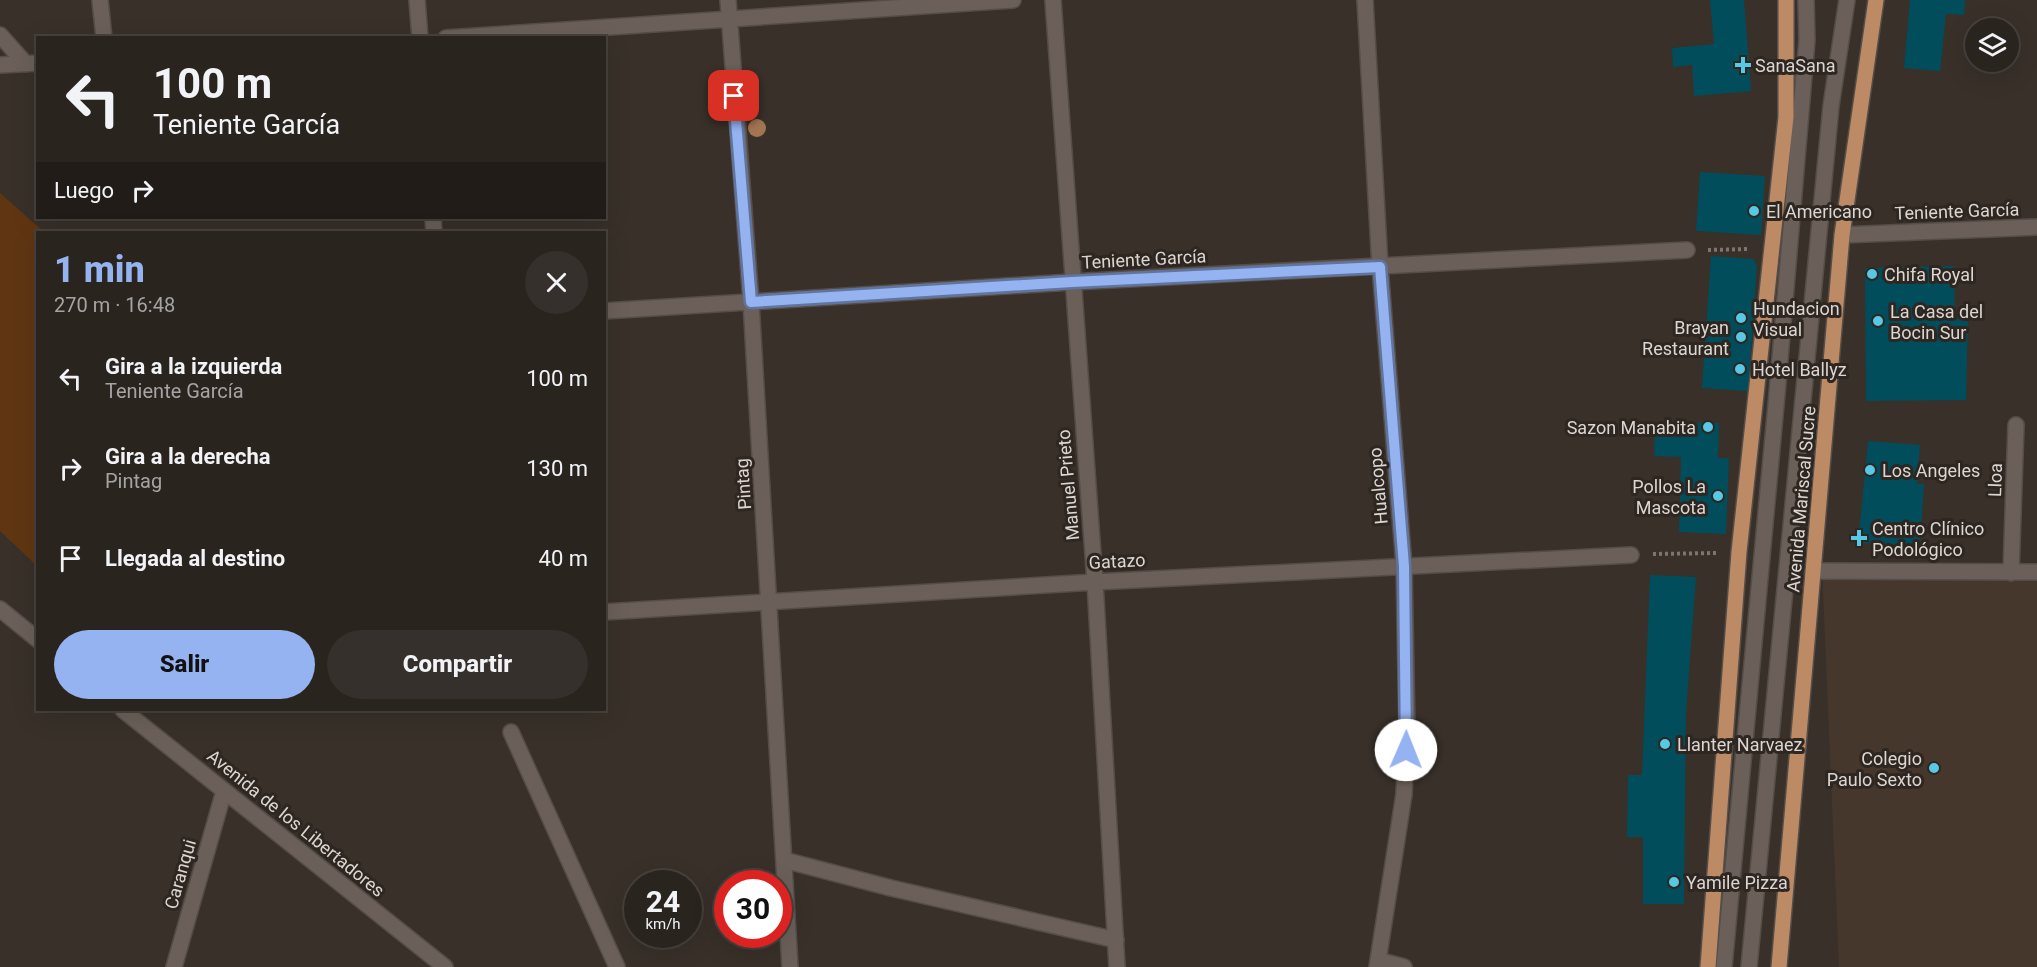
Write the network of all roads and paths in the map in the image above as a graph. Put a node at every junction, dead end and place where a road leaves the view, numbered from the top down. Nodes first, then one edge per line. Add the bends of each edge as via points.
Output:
1 (100, 0) edge
2 (417, 0) edge
3 (728, 0) edge
4 (1013, 0) edge
5 (1053, 0) edge
6 (1365, 0) edge
7 (1786, 0) edge
8 (1806, 0) edge
9 (1847, 0) edge
10 (1876, 0) edge
11 (728, 19) junction
12 (0, 35) edge
13 (104, 36) edge
14 (420, 36) edge
15 (476, 36) edge
16 (32, 63) edge
17 (0, 65) edge
18 (2037, 227) edge
19 (1842, 235) junction
20 (1772, 249) junction
21 (1686, 250) joint
22 (1380, 267) junction
23 (1072, 282) junction
24 (751, 302) junction
25 (606, 311) edge
26 (2016, 425) dead end
27 (1739, 552) junction
28 (1631, 555) joint
29 (1404, 566) junction
30 (1815, 571) junction
31 (2037, 572) edge
32 (2011, 573) junction
33 (1095, 582) junction
34 (770, 602) junction
35 (0, 609) edge
36 (606, 612) edge
37 (36, 638) edge
38 (124, 711) edge
39 (511, 732) dead end
40 (224, 791) junction
41 (784, 860) junction
42 (1116, 940) junction
43 (1378, 964) edge
44 (174, 967) edge
45 (445, 967) edge
46 (617, 967) edge
47 (790, 967) edge
48 (1117, 967) edge
49 (1404, 967) edge
50 (1708, 967) edge
51 (1724, 967) edge
52 (1749, 967) edge
53 (1779, 967) edge

1 - 13 street
2 - 14 street
3 - 11 street, Pintag
4 - 11 street
5 - 23 street, Manuel Prieto
6 - 22 street, Hualcopo
7 - 20 main road via 1786,117
8 - 51 street via 1778,382
9 - 52 street via 1831,106
10 - 19 main road, Avenida Mariscal Sucre
11 - 15 street
11 - 24 street, Pintag
12 - 16 street
16 - 17 street
18 - 19 street, Teniente García
19 - 30 main road, Avenida Mariscal Sucre
20 - 21 path
20 - 27 main road
21 - 22 street, Teniente García
22 - 23 street, Teniente García
22 - 29 street, Hualcopo
23 - 24 street, Teniente García
23 - 33 street, Manuel Prieto
24 - 25 street, Teniente García
24 - 34 street, Pintag
26 - 32 street, Lloa
27 - 28 path
27 - 50 main road
28 - 29 street, Gatazo
29 - 33 street, Gatazo
29 - 43 street, Hualcopo via 1404,794
30 - 32 street
30 - 53 main road, Avenida Mariscal Sucre
31 - 32 street
33 - 34 street, Gatazo
33 - 42 street, Manuel Prieto
34 - 36 street, Gatazo
34 - 41 street, Pintag
35 - 37 street
38 - 40 street, Avenida de los Libertadores
39 - 46 street
40 - 44 street, Caranqui
40 - 45 street, Avenida de los Libertadores
41 - 42 street
41 - 47 street, Pintag
42 - 48 street, Manuel Prieto
43 - 49 street

